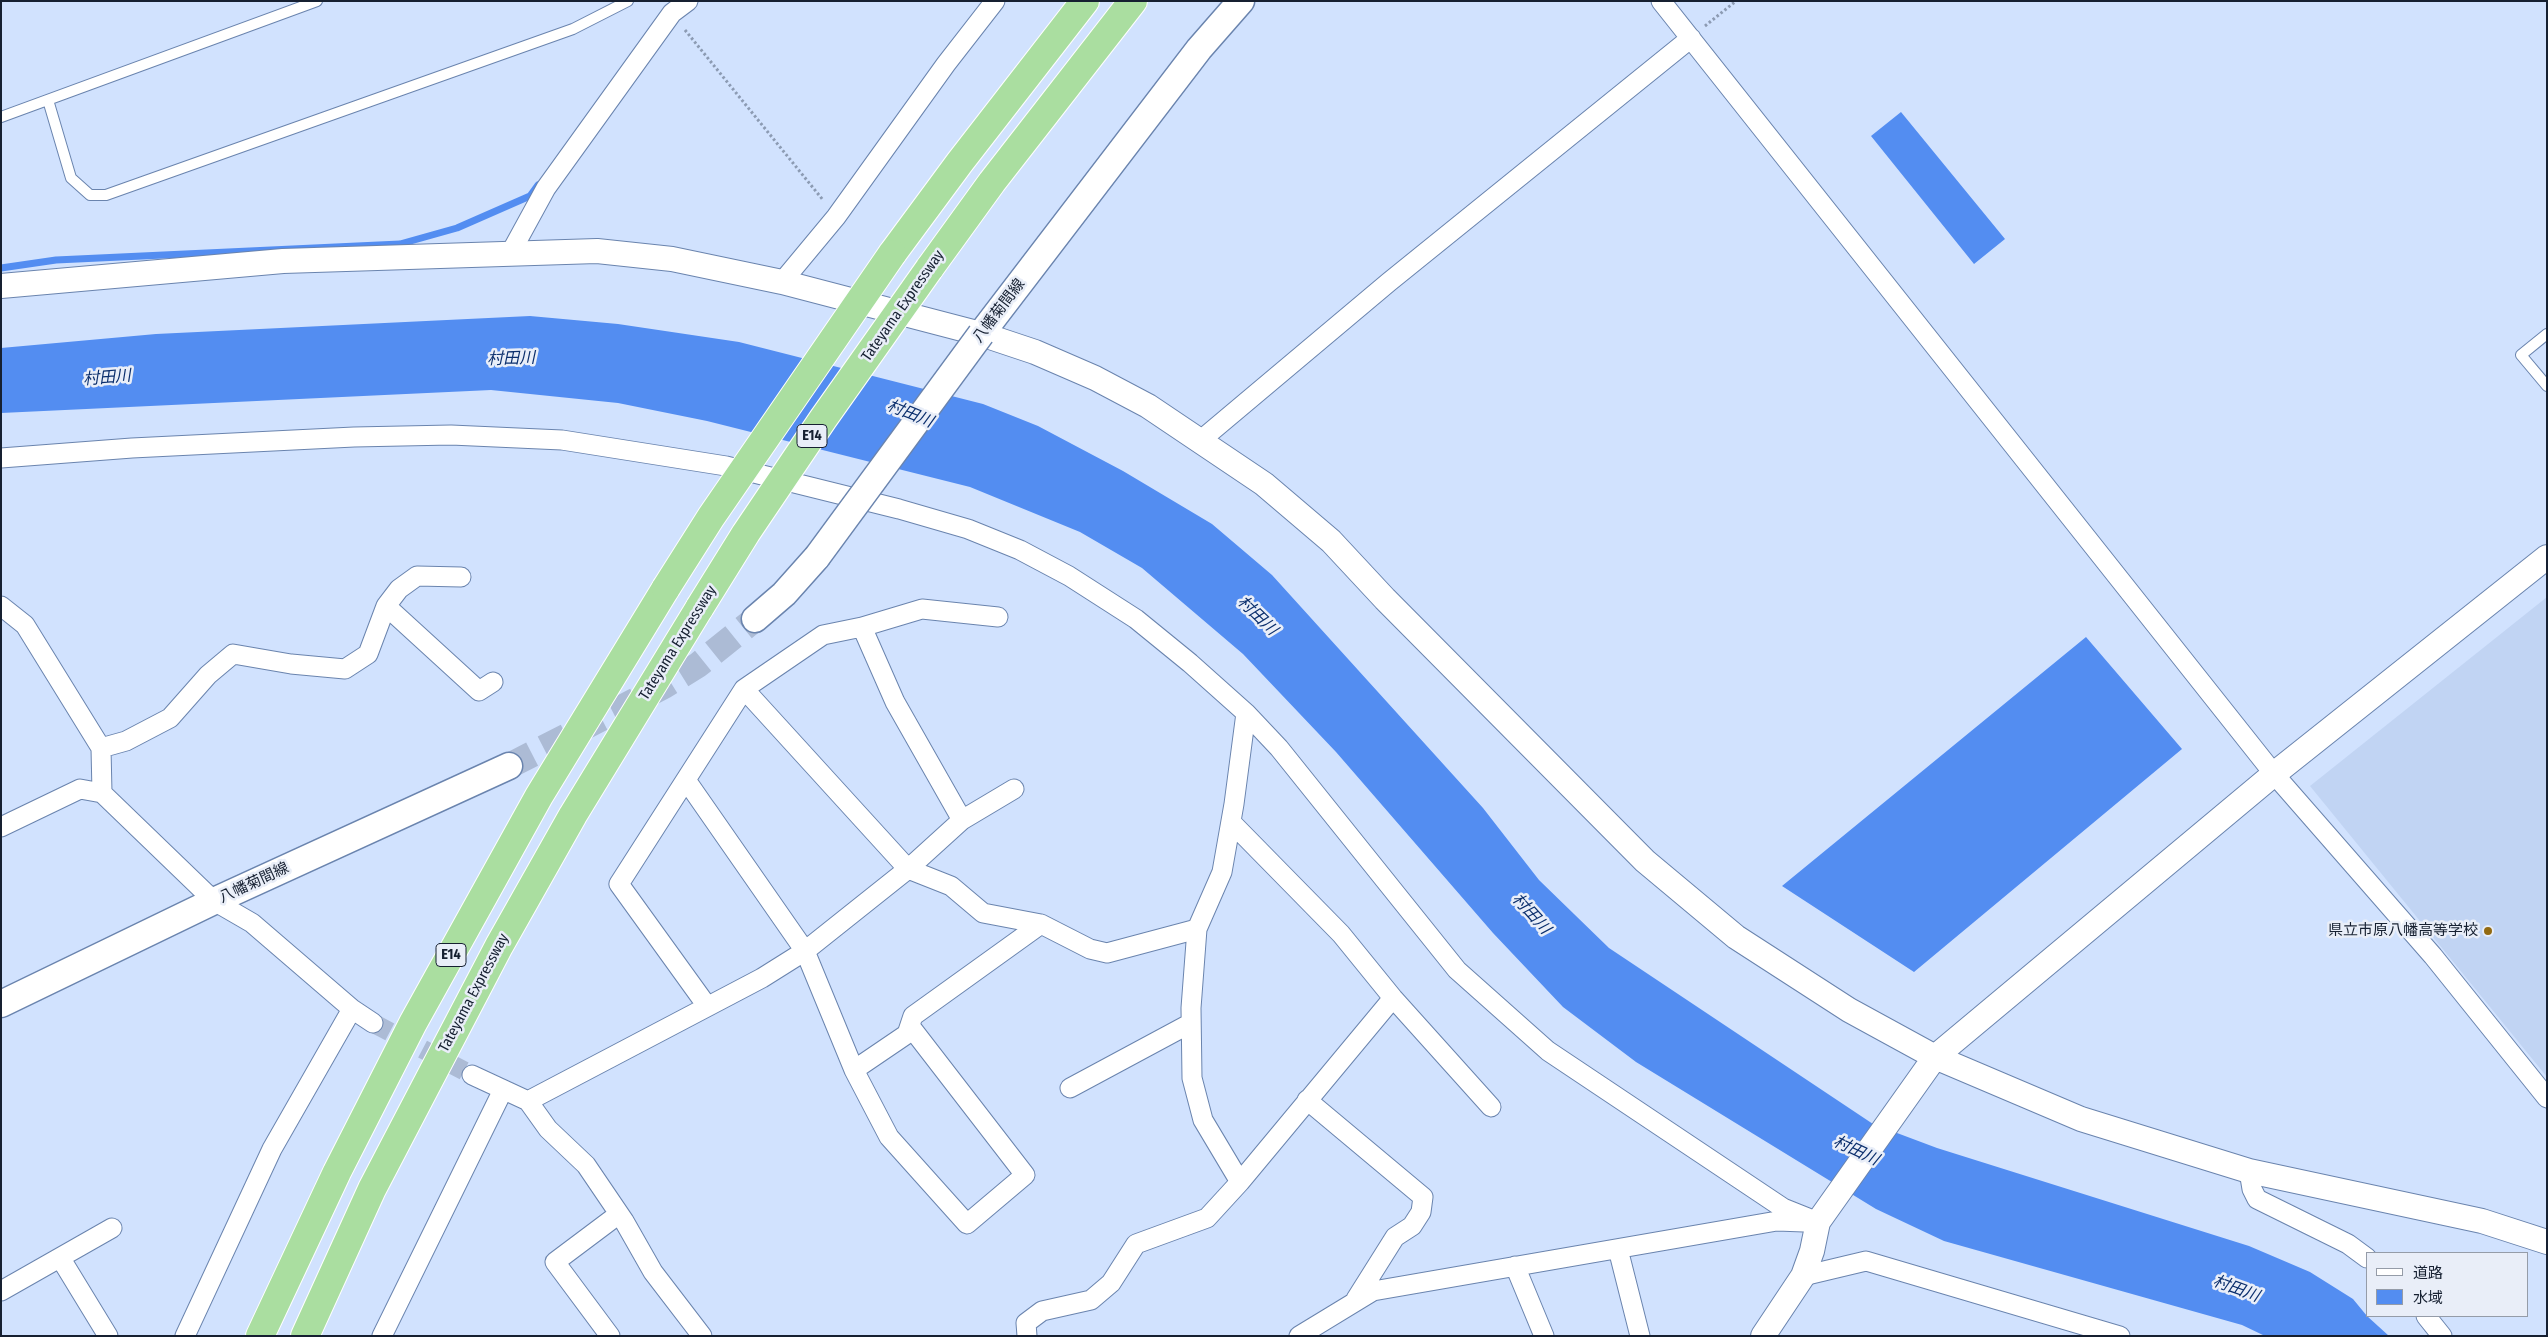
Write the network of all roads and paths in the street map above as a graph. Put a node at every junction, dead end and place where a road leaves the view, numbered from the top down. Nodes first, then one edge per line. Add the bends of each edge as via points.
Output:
1 (317, 1) edge
2 (628, 1) edge
3 (688, 1) edge
4 (995, 1) edge
5 (1085, 1) edge
6 (1133, 1) edge
7 (1241, 1) edge
8 (1661, 1) edge
9 (1736, 1) edge
10 (672, 14) junction
11 (1691, 38) junction
12 (48, 100) junction
13 (1, 117) edge
14 (836, 217) junction
15 (511, 252) junction
16 (782, 282) junction
17 (1, 286) edge
18 (981, 334) junction
19 (2547, 334) edge
20 (2547, 386) edge
21 (1201, 440) junction
22 (1, 458) edge
23 (2547, 557) edge
24 (460, 577) dead end
25 (1, 606) edge
26 (386, 606) junction
27 (998, 618) dead end
28 (755, 619) tunnel mouth
29 (862, 627) junction
30 (493, 682) dead end
31 (744, 689) junction
32 (1246, 714) junction
33 (101, 748) junction
34 (509, 766) tunnel mouth
35 (2274, 774) junction
36 (686, 780) junction
37 (1014, 789) dead end
38 (102, 793) junction
39 (962, 820) junction
40 (1231, 822) junction
41 (1, 827) edge
42 (908, 869) junction
43 (214, 901) junction
44 (1041, 924) junction
45 (1196, 929) junction
46 (805, 952) junction
47 (1393, 998) junction
48 (1, 1004) edge
49 (707, 1006) junction
50 (352, 1009) junction
51 (373, 1023) tunnel mouth
52 (1191, 1023) junction
53 (910, 1026) junction
54 (1935, 1057) junction
55 (854, 1070) junction
56 (472, 1075) tunnel mouth
57 (1070, 1088) dead end
58 (503, 1090) junction
59 (2547, 1098) edge
60 (1307, 1100) junction
61 (528, 1101) junction
62 (1491, 1107) dead end
63 (2249, 1171) junction
64 (1240, 1182) junction
65 (619, 1214) junction
66 (1818, 1222) junction
67 (112, 1228) dead end
68 (2547, 1242) edge
69 (1618, 1249) junction
70 (2366, 1257) edge
71 (61, 1259) junction
72 (1515, 1266) junction
73 (1803, 1276) junction
74 (1, 1291) edge
75 (1356, 1299) junction
76 (2427, 1317) edge
77 (108, 1336) edge
78 (185, 1336) edge
79 (260, 1336) edge
80 (305, 1336) edge
81 (382, 1336) edge
82 (610, 1336) edge
83 (702, 1336) edge
84 (1027, 1336) edge
85 (1299, 1336) edge
86 (1544, 1336) edge
87 (1640, 1336) edge
88 (1763, 1336) edge
89 (2120, 1336) edge
90 (2442, 1336) edge

1 - 12 lane
2 - 12 lane via 573,29 106,195 90,196 71,178
3 - 10 street
4 - 14 street
5 - 79 highway, E14, bridge via 892,254 666,588 539,796 413,1023
6 - 80 highway, Tateyama Expressway / E14, bridge via 929,268 746,533 700,607 573,815 499,946 372,1189
7 - 18 main road, 八幡菊間線 via 1199,50
8 - 11 street
9 - 11 path
10 - 14 path
10 - 15 street via 546,188
11 - 21 street via 1389,282
11 - 35 street
12 - 13 lane
14 - 16 street
15 - 16 street via 597,251 672,259
15 - 17 street via 283,261
16 - 18 street
18 - 21 street via 1035,352 1095,378 1148,406
18 - 28 main road, 八幡菊間線, bridge via 817,557 784,594
19 - 20 lane via 2521,355
21 - 54 street via 1264,484 1330,541 1645,862 1689,899 1736,937 1782,968 1849,1010
22 - 32 street via 248,442 451,435 562,440 726,466 899,509 1020,550 1069,576 1136,620
23 - 35 street
24 - 26 street via 417,576 399,589
25 - 33 street via 25,626
26 - 30 street via 479,691
26 - 33 street via 368,654 345,669 233,654 208,675 170,718 126,741
27 - 29 street via 922,609
29 - 31 street via 823,635
29 - 39 street via 895,702
31 - 36 street
31 - 42 street
32 - 40 street
32 - 66 street via 1279,748 1457,970 1548,1050 1783,1208
33 - 38 street
34 - 43 main road, 八幡菊間線
35 - 54 street
35 - 59 street via 2433,956
36 - 46 street
36 - 49 street via 619,884
37 - 39 street
38 - 41 street via 80,789
38 - 43 street
39 - 42 street
40 - 45 street via 1222,872
40 - 47 street via 1341,934
42 - 44 street via 951,886 983,913
42 - 46 street
43 - 48 main road, 八幡菊間線
43 - 50 street via 252,923
44 - 45 street via 1090,949 1107,953
44 - 53 street via 913,1016
45 - 52 street
46 - 49 street
46 - 55 street
47 - 60 street
47 - 62 street
49 - 61 street
50 - 51 street
50 - 78 street via 272,1149
52 - 57 street
52 - 64 street via 1192,1078 1203,1120
53 - 55 street via 908,1034
53 - 55 street via 1025,1175 967,1224 889,1137
54 - 63 street via 2080,1119
54 - 66 street
56 - 58 street
58 - 61 street
58 - 81 street
60 - 64 street
60 - 75 street via 1423,1197 1421,1212 1412,1226 1395,1237
61 - 65 street via 548,1129 586,1165
63 - 68 street via 2482,1221
63 - 70 street via 2257,1199 2348,1244
64 - 84 street via 1207,1218 1136,1244 1111,1282 1092,1300 1042,1311 1026,1323
65 - 82 street via 554,1262
65 - 83 street via 653,1272
66 - 69 street via 1777,1221
66 - 73 street
67 - 71 street
69 - 72 street
69 - 87 street
71 - 74 street
71 - 77 street
72 - 75 street via 1373,1292
72 - 86 street
73 - 88 street
73 - 89 street via 1866,1261
75 - 85 street
76 - 90 street

